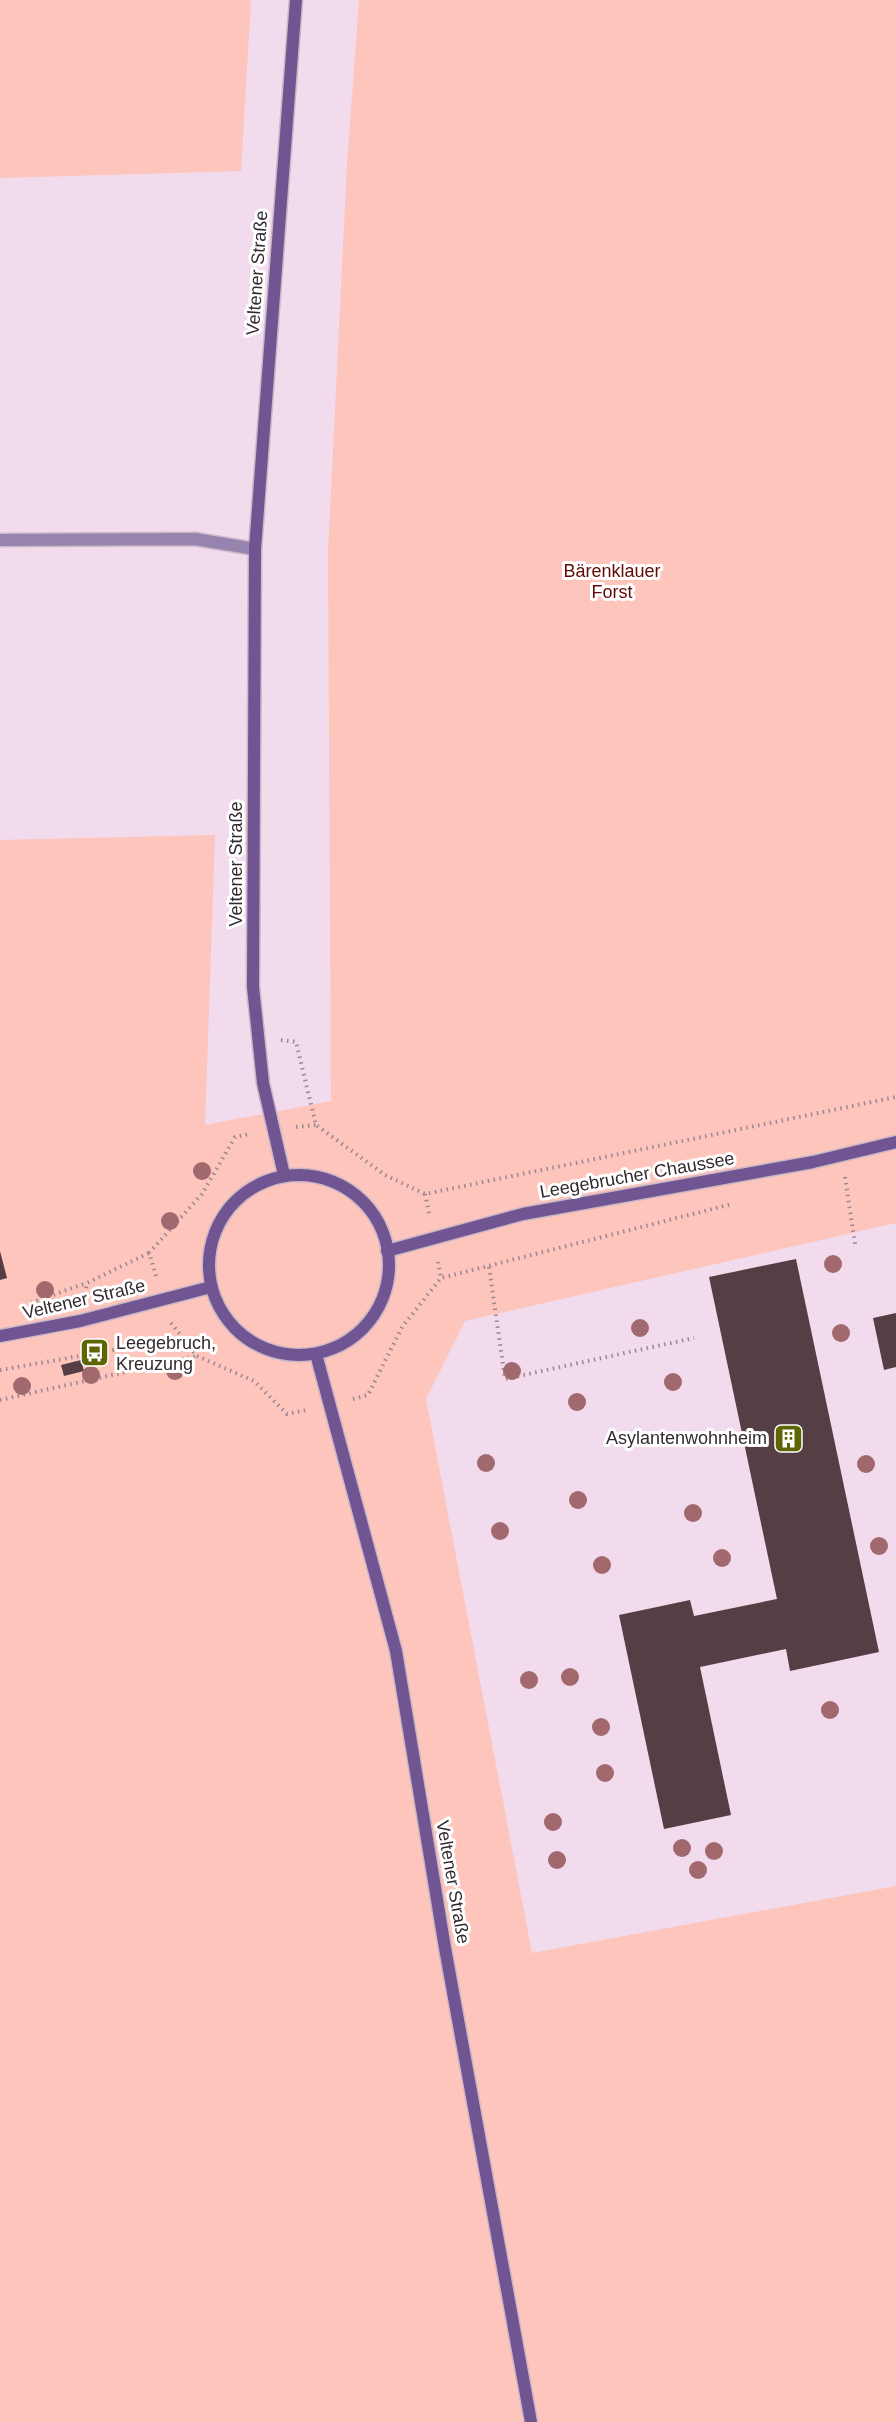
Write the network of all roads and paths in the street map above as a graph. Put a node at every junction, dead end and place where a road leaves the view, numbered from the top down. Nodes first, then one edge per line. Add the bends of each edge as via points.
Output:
1 (296, 0) edge
2 (0, 540) edge
3 (255, 549) junction
4 (296, 1042) dead end
5 (896, 1097) edge
6 (316, 1125) junction
7 (306, 1126) dead end
8 (250, 1134) dead end
9 (896, 1142) edge
10 (284, 1176) junction
11 (833, 1178) dead end
12 (425, 1194) junction
13 (741, 1201) dead end
14 (428, 1210) dead end
15 (855, 1244) dead end
16 (387, 1251) junction
17 (149, 1253) junction
18 (489, 1267) junction
19 (440, 1270) dead end
20 (154, 1272) dead end
21 (441, 1278) junction
22 (87, 1283) junction
23 (211, 1287) junction
24 (23, 1306) dead end
25 (80, 1321) junction
26 (177, 1331) dead end
27 (0, 1336) edge
28 (694, 1338) dead end
29 (120, 1349) dead end
30 (316, 1354) junction
31 (198, 1356) junction
32 (0, 1370) edge
33 (361, 1397) dead end
34 (0, 1400) edge
35 (300, 1412) dead end
36 (531, 2422) edge

1 - 3 main road, Veltener Straße
2 - 3 lane via 195,539
3 - 10 main road, Veltener Straße via 253,987 262,1083
4 - 6 path
5 - 12 path
6 - 7 path
6 - 12 path via 385,1175
8 - 17 path via 235,1137 202,1194
9 - 16 main road, Leegebrucher Chaussee via 813,1162 523,1214
10 - 16 main road via 311,1175 338,1183 361,1198 378,1220
10 - 23 main road via 256,1185 232,1204 216,1229 209,1258
11 - 15 path via 844,1175
12 - 14 path
13 - 18 path
16 - 30 main road via 390,1275 382,1302 366,1326 343,1344
17 - 20 path
17 - 22 path
18 - 21 path
18 - 28 path via 505,1379
19 - 21 path
21 - 33 path via 402,1327 368,1395
22 - 24 path
22 - 25 path
23 - 25 main road, Veltener Straße
23 - 30 main road via 222,1313 240,1333 262,1348 289,1355
25 - 27 main road, Veltener Straße
26 - 31 path
29 - 32 path
30 - 36 main road, Veltener Straße via 396,1651
31 - 34 path
31 - 35 path via 254,1381 287,1414

